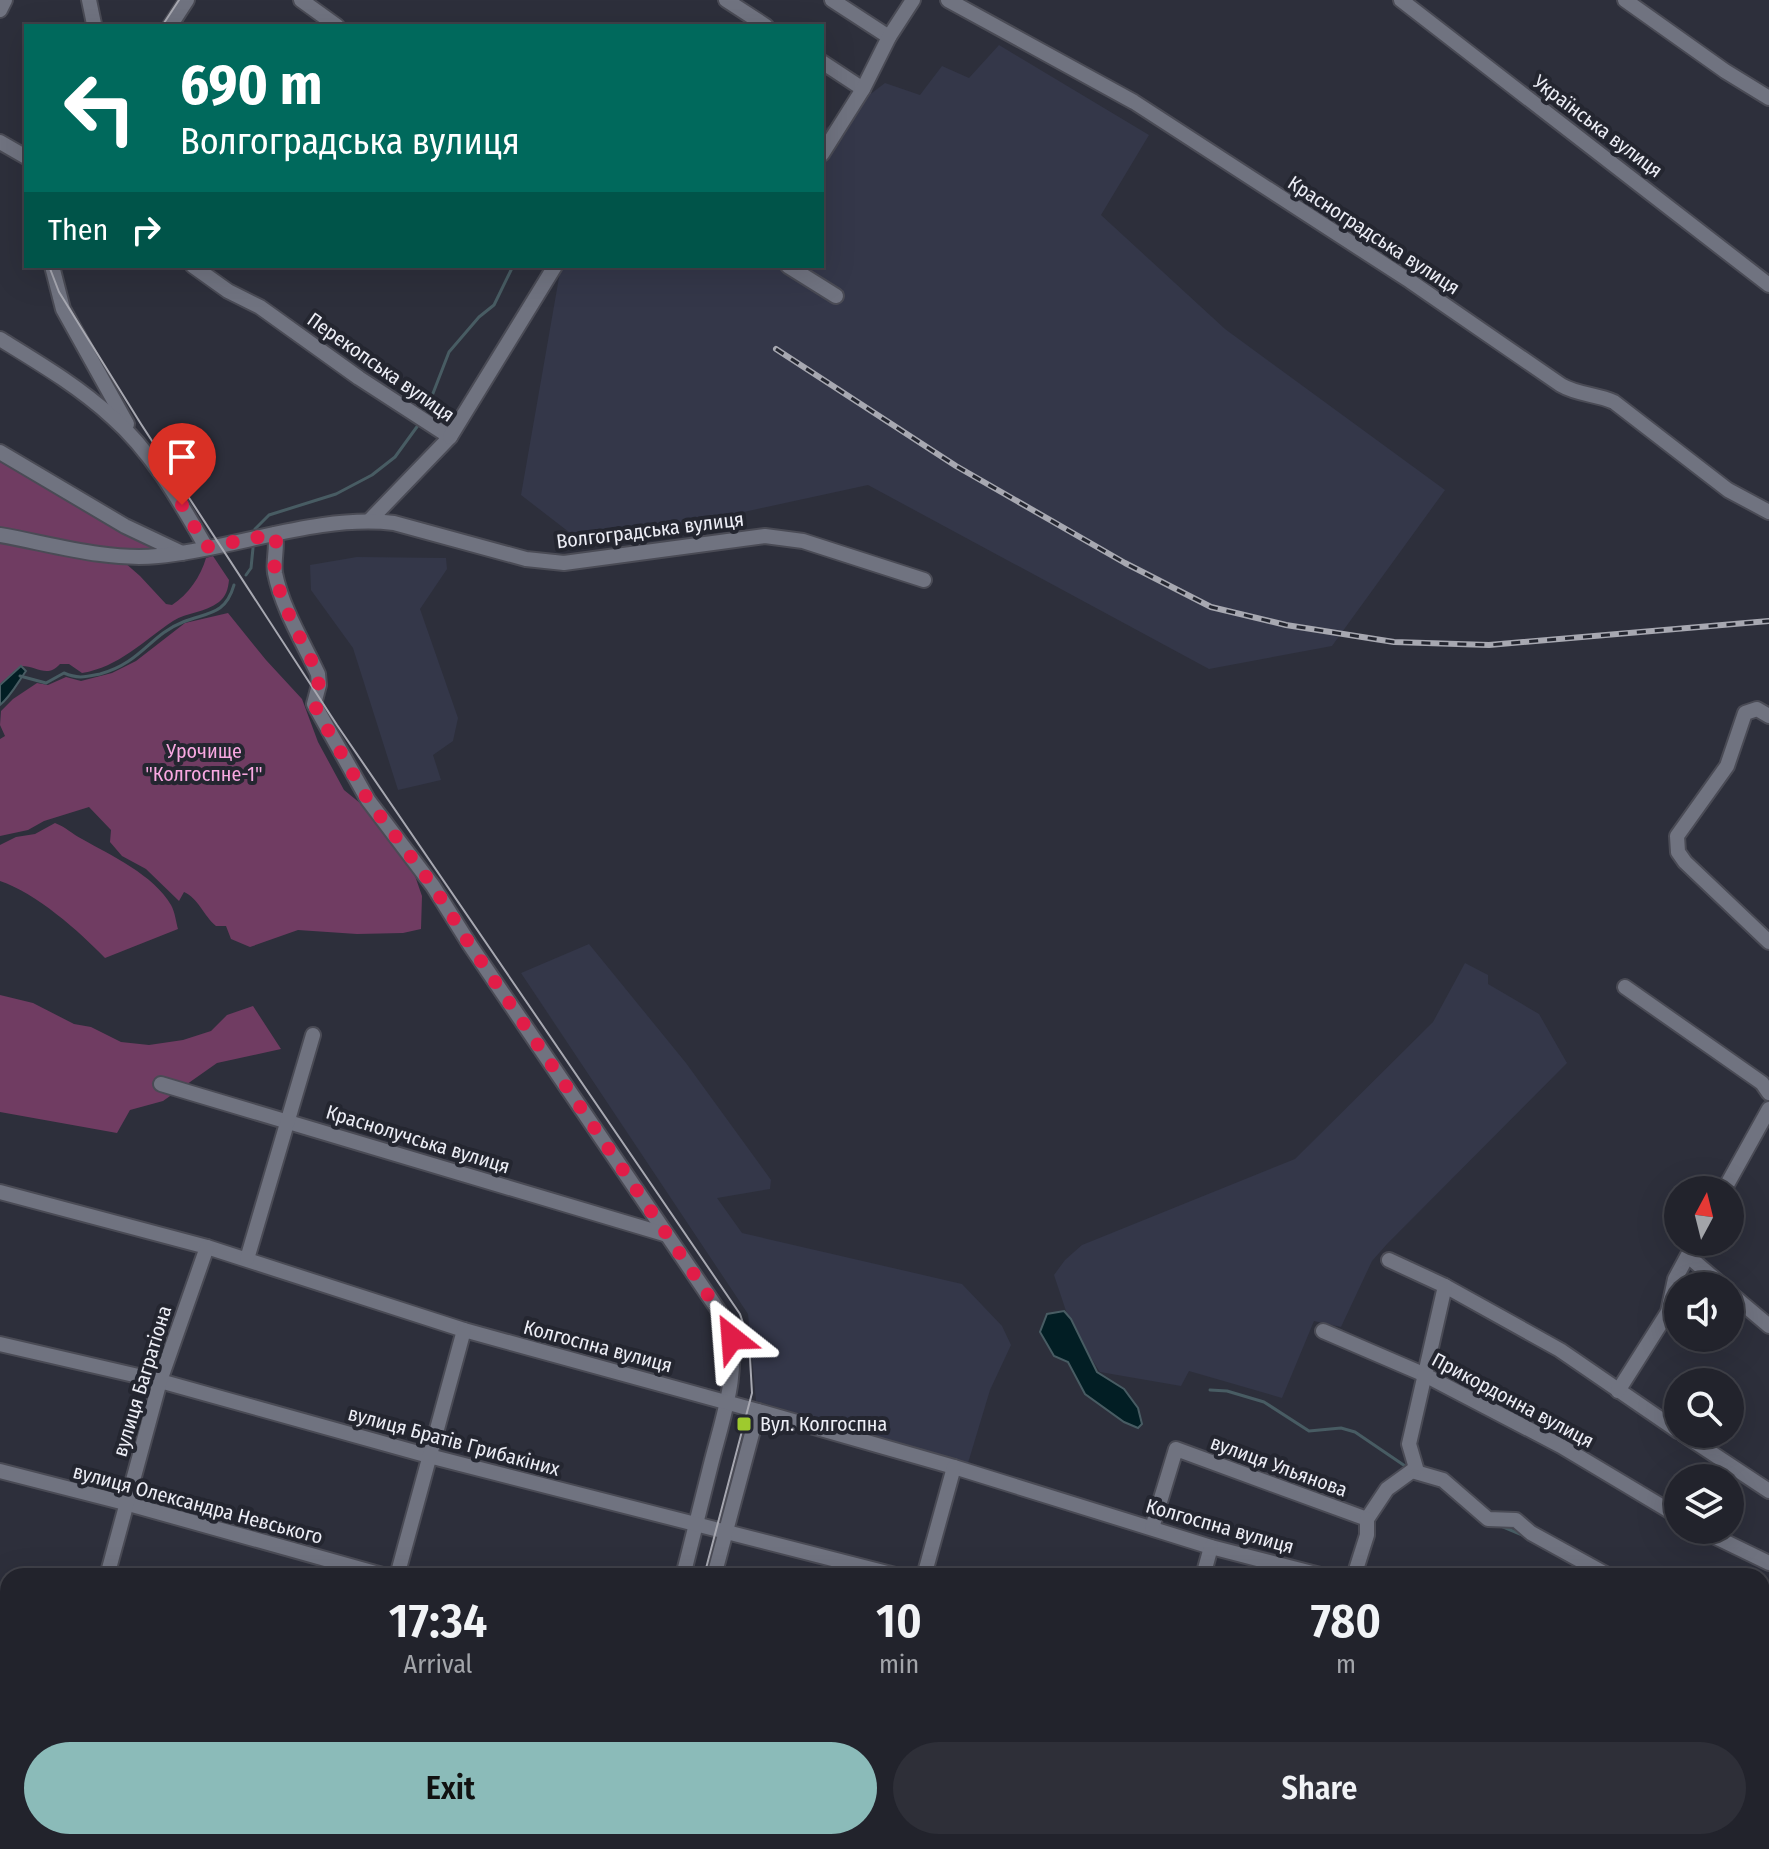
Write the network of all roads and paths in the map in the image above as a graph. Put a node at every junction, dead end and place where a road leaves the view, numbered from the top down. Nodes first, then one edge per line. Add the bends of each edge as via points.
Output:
1 (5, 0) edge
2 (89, 0) edge
3 (168, 0) edge
4 (301, 0) edge
5 (726, 0) edge
6 (832, 0) edge
7 (913, 0) edge
8 (948, 0) edge
9 (1401, 0) edge
10 (1625, 0) edge
11 (184, 4) edge
12 (0, 10) edge
13 (94, 24) dead end
14 (171, 24) edge
15 (334, 24) edge
16 (763, 24) edge
17 (889, 37) junction
18 (824, 63) edge
19 (863, 89) junction
20 (1769, 98) edge
21 (0, 142) edge
22 (824, 151) edge
23 (24, 156) edge
24 (53, 268) edge
25 (196, 268) edge
26 (554, 268) edge
27 (791, 268) edge
28 (1769, 285) edge
29 (836, 296) dead end
30 (0, 339) edge
31 (450, 437) junction
32 (139, 445) junction
33 (0, 452) edge
34 (1769, 512) edge
35 (369, 521) junction
36 (275, 534) junction
37 (0, 535) edge
38 (206, 547) junction
39 (182, 553) junction
40 (924, 580) dead end
41 (1769, 716) edge
42 (1769, 942) edge
43 (1625, 987) dead end
44 (313, 1035) dead end
45 (161, 1084) dead end
46 (1767, 1084) edge
47 (1769, 1109) edge
48 (288, 1121) junction
49 (1732, 1176) edge
50 (0, 1192) edge
51 (664, 1234) junction
52 (207, 1247) junction
53 (1688, 1256) joint
54 (247, 1259) junction
55 (1389, 1260) dead end
56 (1707, 1272) edge
57 (1445, 1286) junction
58 (1744, 1305) edge
59 (1769, 1326) edge
60 (464, 1330) junction
61 (1323, 1331) dead end
62 (0, 1344) edge
63 (1423, 1374) junction
64 (160, 1381) junction
65 (1618, 1391) junction
66 (727, 1402) junction
67 (758, 1411) junction
68 (1664, 1421) edge
69 (1704, 1448) edge
70 (429, 1456) junction
71 (954, 1467) junction
72 (0, 1471) edge
73 (1412, 1471) junction
74 (1769, 1491) edge
75 (125, 1503) junction
76 (1664, 1508) edge
77 (1367, 1519) junction
78 (696, 1523) junction
79 (1152, 1528) junction
80 (726, 1532) junction
81 (1730, 1544) edge
82 (1211, 1547) junction
83 (1769, 1563) edge
84 (109, 1568) edge
85 (357, 1568) edge
86 (399, 1568) edge
87 (685, 1568) edge
88 (716, 1568) edge
89 (868, 1568) edge
90 (926, 1568) edge
91 (1205, 1568) edge
92 (1293, 1568) edge
93 (1357, 1568) edge
94 (1594, 1568) edge

1 - 12 street
2 - 13 street
3 - 11 street
4 - 15 street
5 - 16 street
6 - 17 street
7 - 17 street
8 - 34 street, Красноградська вулиця via 1134,102 1561,385 1614,402 1728,490
9 - 28 street, Українська вулиця
10 - 20 street
11 - 14 street
17 - 19 street
18 - 19 street
19 - 22 street
21 - 23 street
24 - 32 street via 63,309
25 - 31 street, Перекопська вулиця
26 - 31 street
27 - 29 street
30 - 32 street via 62,378
31 - 35 street, Перекопська вулиця
32 - 38 street
33 - 39 street via 125,526
35 - 36 street, Волгоградська вулиця
35 - 40 street, Волгоградська вулиця via 526,559 564,563 765,536 803,541
36 - 38 street, Волгоградська вулиця
36 - 51 street via 274,567 284,603 318,674 317,711 368,800 433,886
37 - 39 street, Волгоградська вулиця via 137,557
38 - 39 street, Волгоградська вулиця
41 - 42 street via 1757,709 1745,713 1727,766 1677,836 1685,862
43 - 46 street
44 - 48 street
45 - 48 street, Краснолучська вулиця
47 - 49 street
48 - 51 street, Краснолучська вулиця
48 - 54 street
50 - 52 street, Колгоспна вулиця
51 - 66 street via 727,1323 732,1338
52 - 54 street, Колгоспна вулиця
52 - 64 street, вулиця Багратіона
53 - 56 street
53 - 65 street via 1675,1279 1668,1312
54 - 60 street, Колгоспна вулиця
55 - 57 street
57 - 63 street
57 - 65 street via 1560,1350
58 - 59 street
60 - 66 street, Колгоспна вулиця
60 - 70 street
61 - 63 street, Прикордонна вулиця
62 - 64 street, вулиця Братів Грибакіних
63 - 73 street via 1409,1444 1416,1468
63 - 76 street, Прикордонна вулиця
64 - 70 street, вулиця Братів Грибакіних
64 - 75 street, вулиця Багратіона
65 - 68 street
66 - 67 street, Колгоспна вулиця
66 - 78 street
67 - 71 street, Колгоспна вулиця
67 - 80 street
69 - 74 street
70 - 78 street, вулиця Братів Грибакіних
70 - 86 street
71 - 79 street, Колгоспна вулиця
71 - 90 street
72 - 75 street, вулиця Олександра Невського
73 - 77 street via 1387,1489
73 - 94 street via 1443,1480 1488,1519 1516,1520
75 - 84 street, вулиця Багратіона
75 - 85 street, вулиця Олександра Невського
77 - 79 street, вулиця Ульянова via 1176,1449
77 - 93 street
78 - 80 street, вулиця Братів Грибакіних
78 - 87 street
79 - 82 street, Колгоспна вулиця
80 - 88 street
80 - 89 street, вулиця Братів Грибакіних
81 - 83 street
82 - 91 street
82 - 92 street, Колгоспна вулиця

